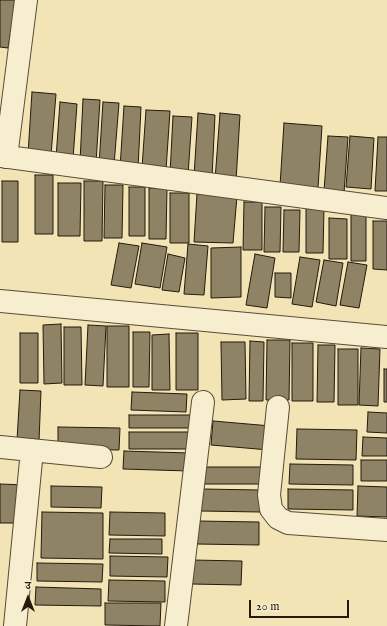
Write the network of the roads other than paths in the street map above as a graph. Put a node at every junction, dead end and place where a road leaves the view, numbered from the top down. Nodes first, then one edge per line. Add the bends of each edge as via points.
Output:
1 (26, 0) edge
2 (9, 61) edge
3 (3, 156) edge
4 (387, 208) edge
5 (0, 302) edge
6 (387, 337) edge
7 (203, 402) dead end
8 (278, 407) dead end
9 (0, 447) edge
10 (32, 450) junction
11 (101, 456) dead end
12 (387, 530) edge
13 (9, 591) edge
14 (15, 626) edge
15 (176, 626) edge

1 - 2 street
2 - 3 street
3 - 4 street
5 - 6 street
7 - 15 street
8 - 12 street via 269,495 271,509 278,518 288,523
9 - 10 street
10 - 11 street
10 - 13 street
13 - 14 street

